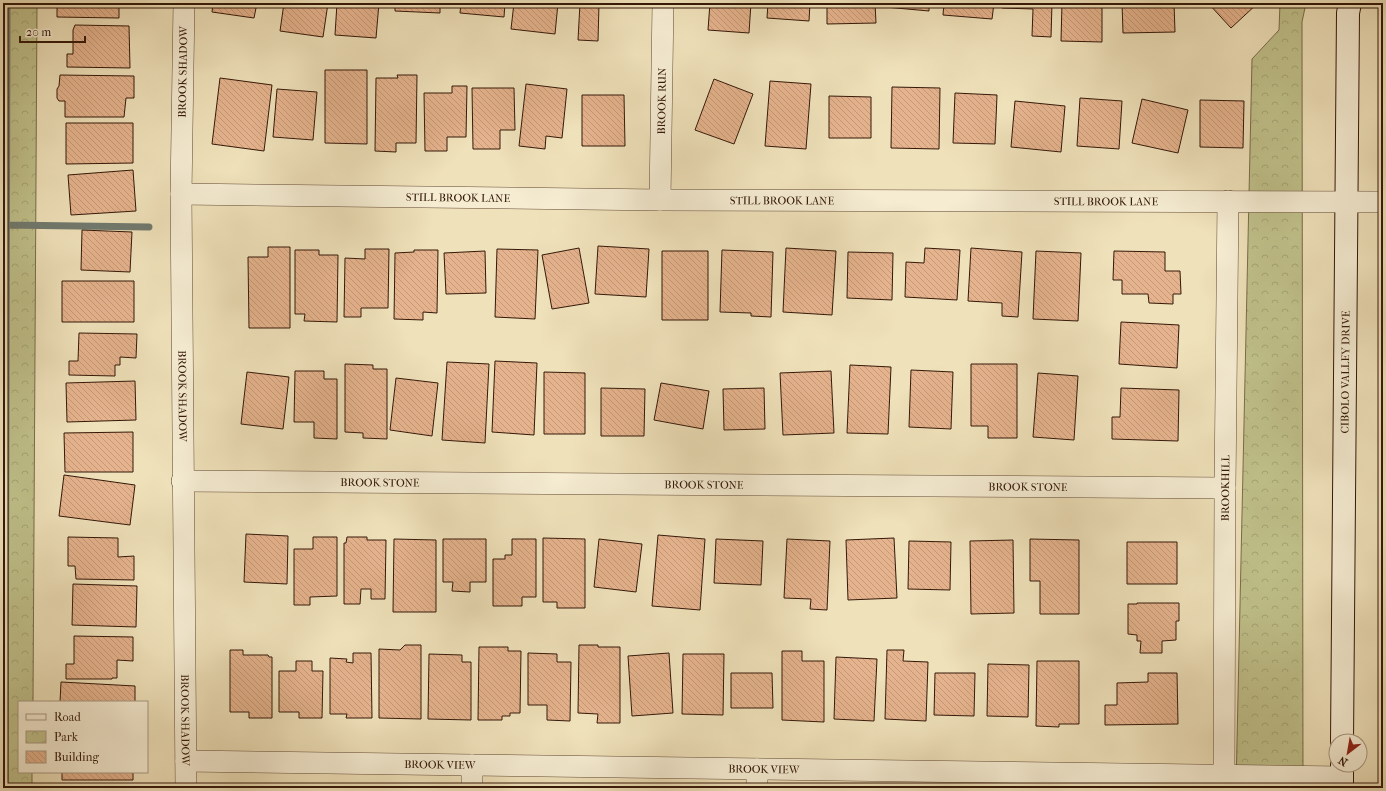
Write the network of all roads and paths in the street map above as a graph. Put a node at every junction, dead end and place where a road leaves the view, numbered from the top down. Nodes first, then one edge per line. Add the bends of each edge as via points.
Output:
1 (184, 3) edge
2 (663, 3) edge
3 (1350, 3) edge
4 (181, 194) junction
5 (660, 200) junction
6 (1228, 201) junction
7 (1347, 202) junction
8 (1383, 202) edge
9 (182, 481) junction
10 (1225, 488) junction
11 (1342, 733) edge
12 (186, 760) junction
13 (472, 765) junction
14 (1224, 775) junction
15 (1342, 777) edge
16 (757, 778) edge
17 (186, 788) edge
18 (472, 788) edge

1 - 4 street, BROOK SHADOW
2 - 5 street, BROOK RUN
3 - 7 main road, CIBOLO VALLEY DRIVE
4 - 5 street, STILL BROOK LANE
4 - 9 street, BROOK SHADOW
5 - 6 street, STILL BROOK LANE
6 - 7 street, STILL BROOK LANE
6 - 10 street, BROOKHILL
7 - 8 street, STILL BROOK LANE
7 - 11 main road, CIBOLO VALLEY DRIVE
9 - 10 street, BROOK STONE
9 - 12 street, BROOK SHADOW
10 - 14 street, BROOKHILL
12 - 13 street, BROOK VIEW
12 - 17 street, BROOK SHADOW
13 - 16 street, BROOK VIEW
13 - 18 street
14 - 15 street, BROOK VIEW
14 - 16 street, BROOK VIEW

